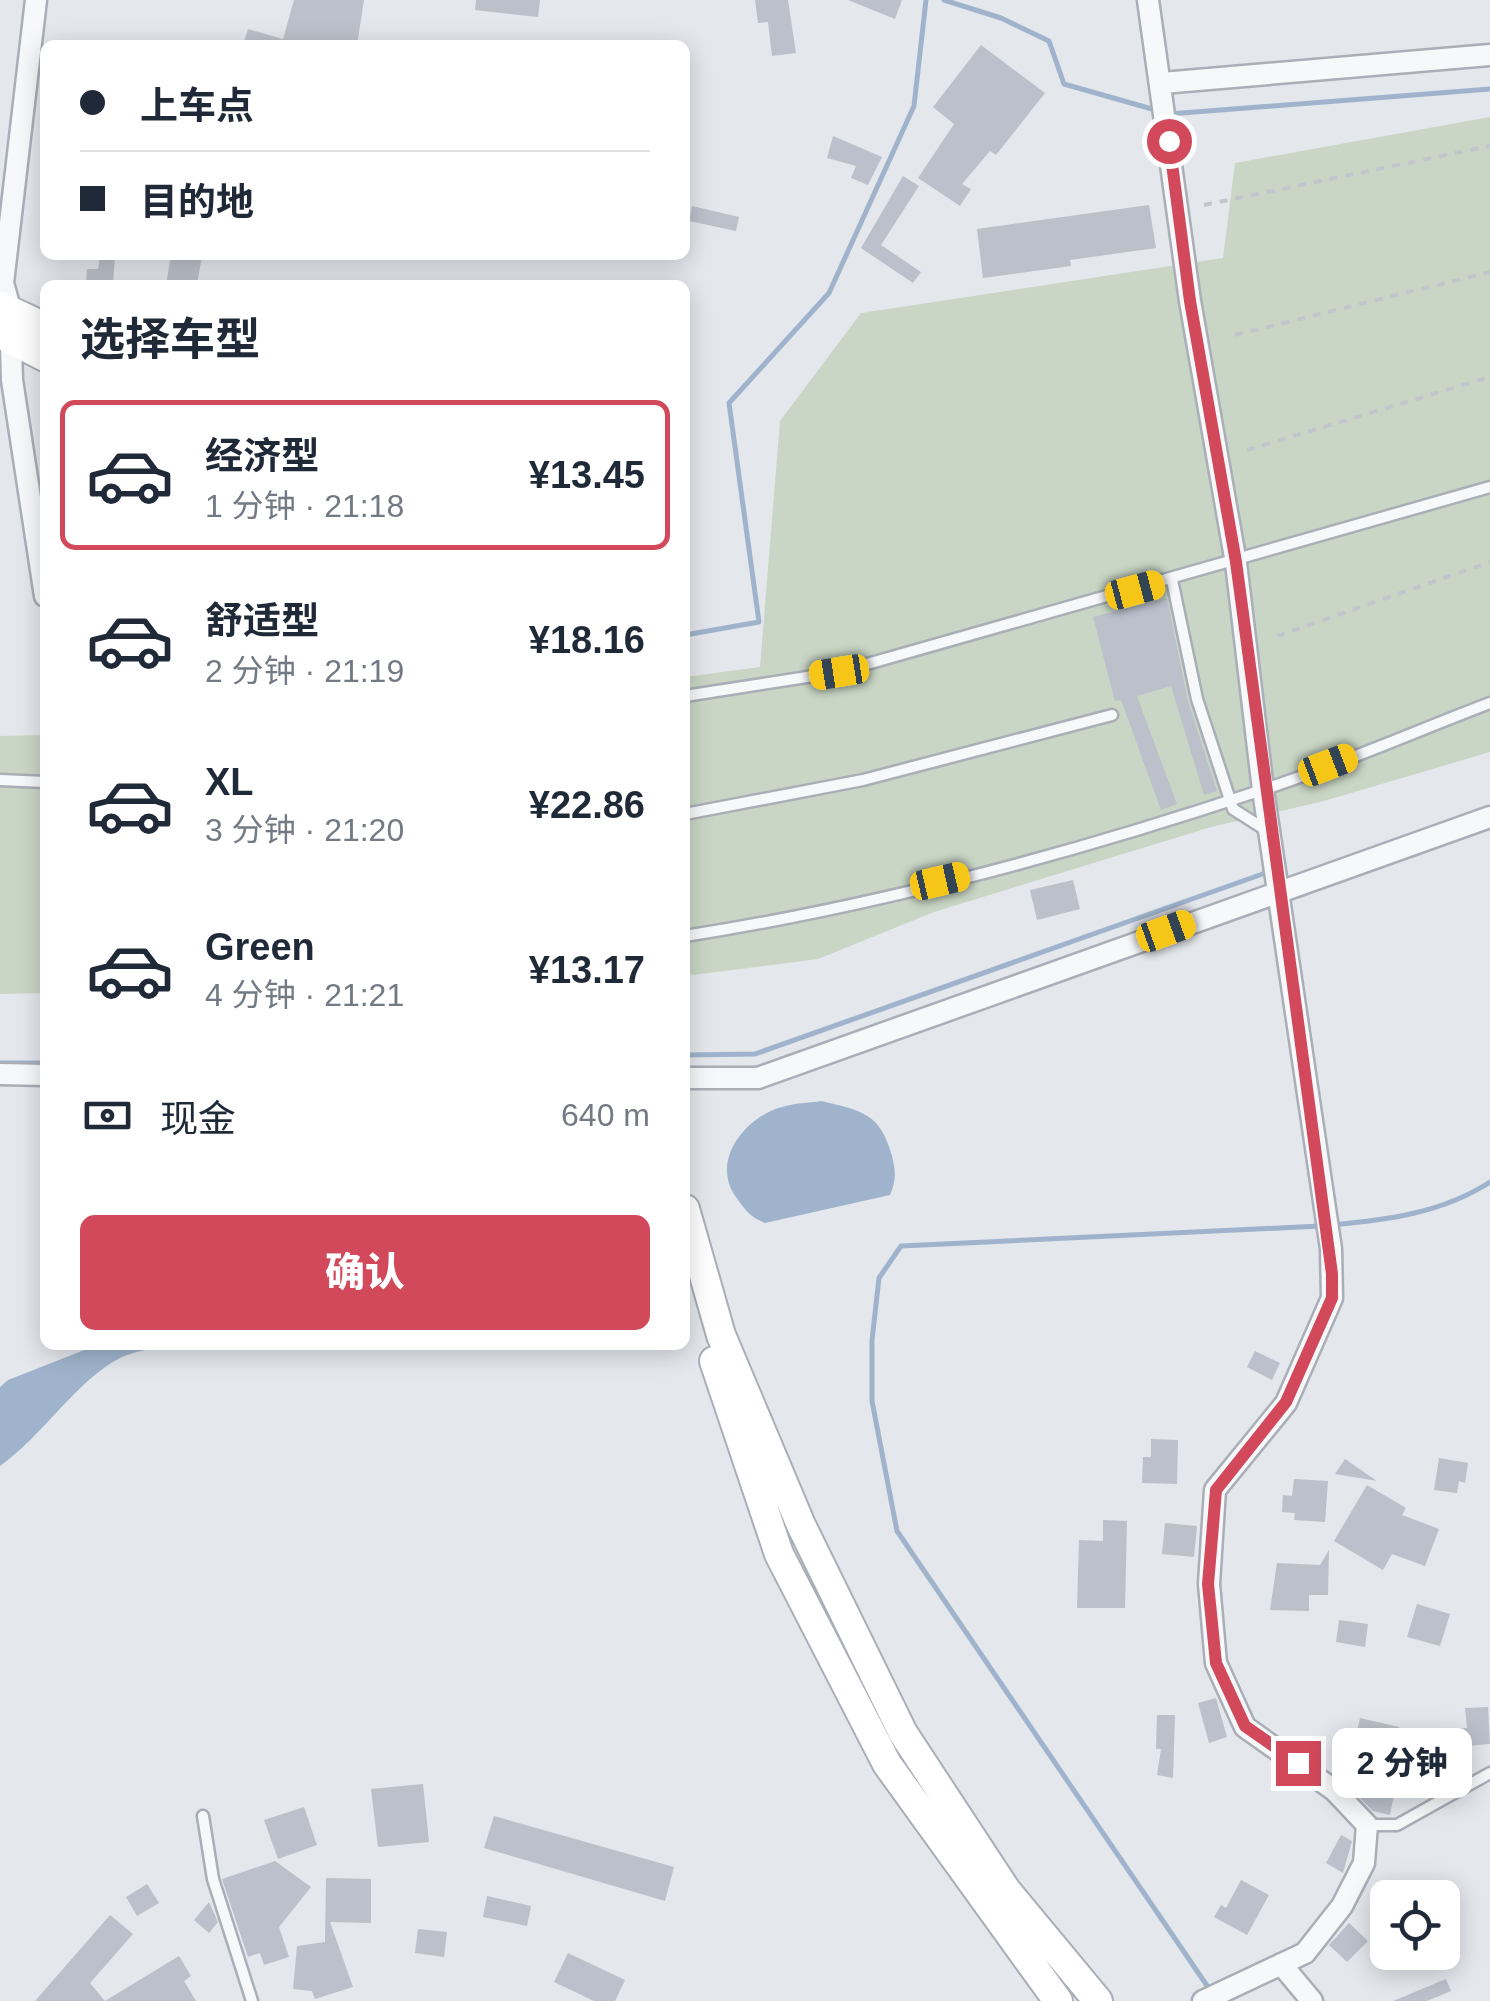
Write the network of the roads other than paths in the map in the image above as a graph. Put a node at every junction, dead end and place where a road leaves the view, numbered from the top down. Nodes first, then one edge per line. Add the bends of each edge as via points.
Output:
1 (36, 0) edge
2 (1148, 0) edge
3 (1490, 55) edge
4 (1162, 83) junction
5 (4, 321) edge
6 (40, 326) edge
7 (40, 353) edge
8 (1490, 486) edge
9 (40, 562) edge
10 (1236, 562) junction
11 (1172, 580) junction
12 (690, 695) edge
13 (1490, 703) edge
14 (1112, 715) dead end
15 (0, 780) edge
16 (40, 782) edge
17 (1264, 790) junction
18 (690, 813) edge
19 (1490, 817) edge
20 (1270, 832) junction
21 (1278, 890) junction
22 (690, 935) edge
23 (0, 1074) edge
24 (40, 1075) edge
25 (690, 1078) edge
26 (692, 1264) edge
27 (1490, 1773) edge
28 (203, 1816) dead end
29 (1367, 1825) junction
30 (1281, 1964) junction
31 (252, 2001) edge
32 (1058, 2001) edge
33 (1098, 2001) edge
34 (1203, 2001) edge
35 (1312, 2001) edge

1 - 5 street
2 - 4 street
3 - 4 street
4 - 10 street via 1190,301
5 - 6 main road
5 - 7 main road
5 - 9 street
8 - 10 lane
10 - 11 lane
10 - 17 street
11 - 12 lane via 839,672
11 - 20 lane via 1197,700 1233,810
13 - 17 lane
14 - 18 lane via 863,780
15 - 16 lane
17 - 20 street
17 - 22 lane via 1047,855
19 - 21 street
20 - 21 street
21 - 25 street via 758,1078
21 - 29 street via 1326,1207 1332,1298 1286,1402 1216,1490 1208,1584 1216,1663 1245,1726 1334,1790
23 - 24 street
26 - 32 main road via 780,1554 797,1589 887,1764
26 - 33 main road via 801,1525 903,1733 1006,1890
27 - 29 lane via 1397,1826
28 - 31 lane via 213,1879
29 - 30 street via 1364,1863 1342,1906 1304,1953
30 - 34 street
30 - 35 street

